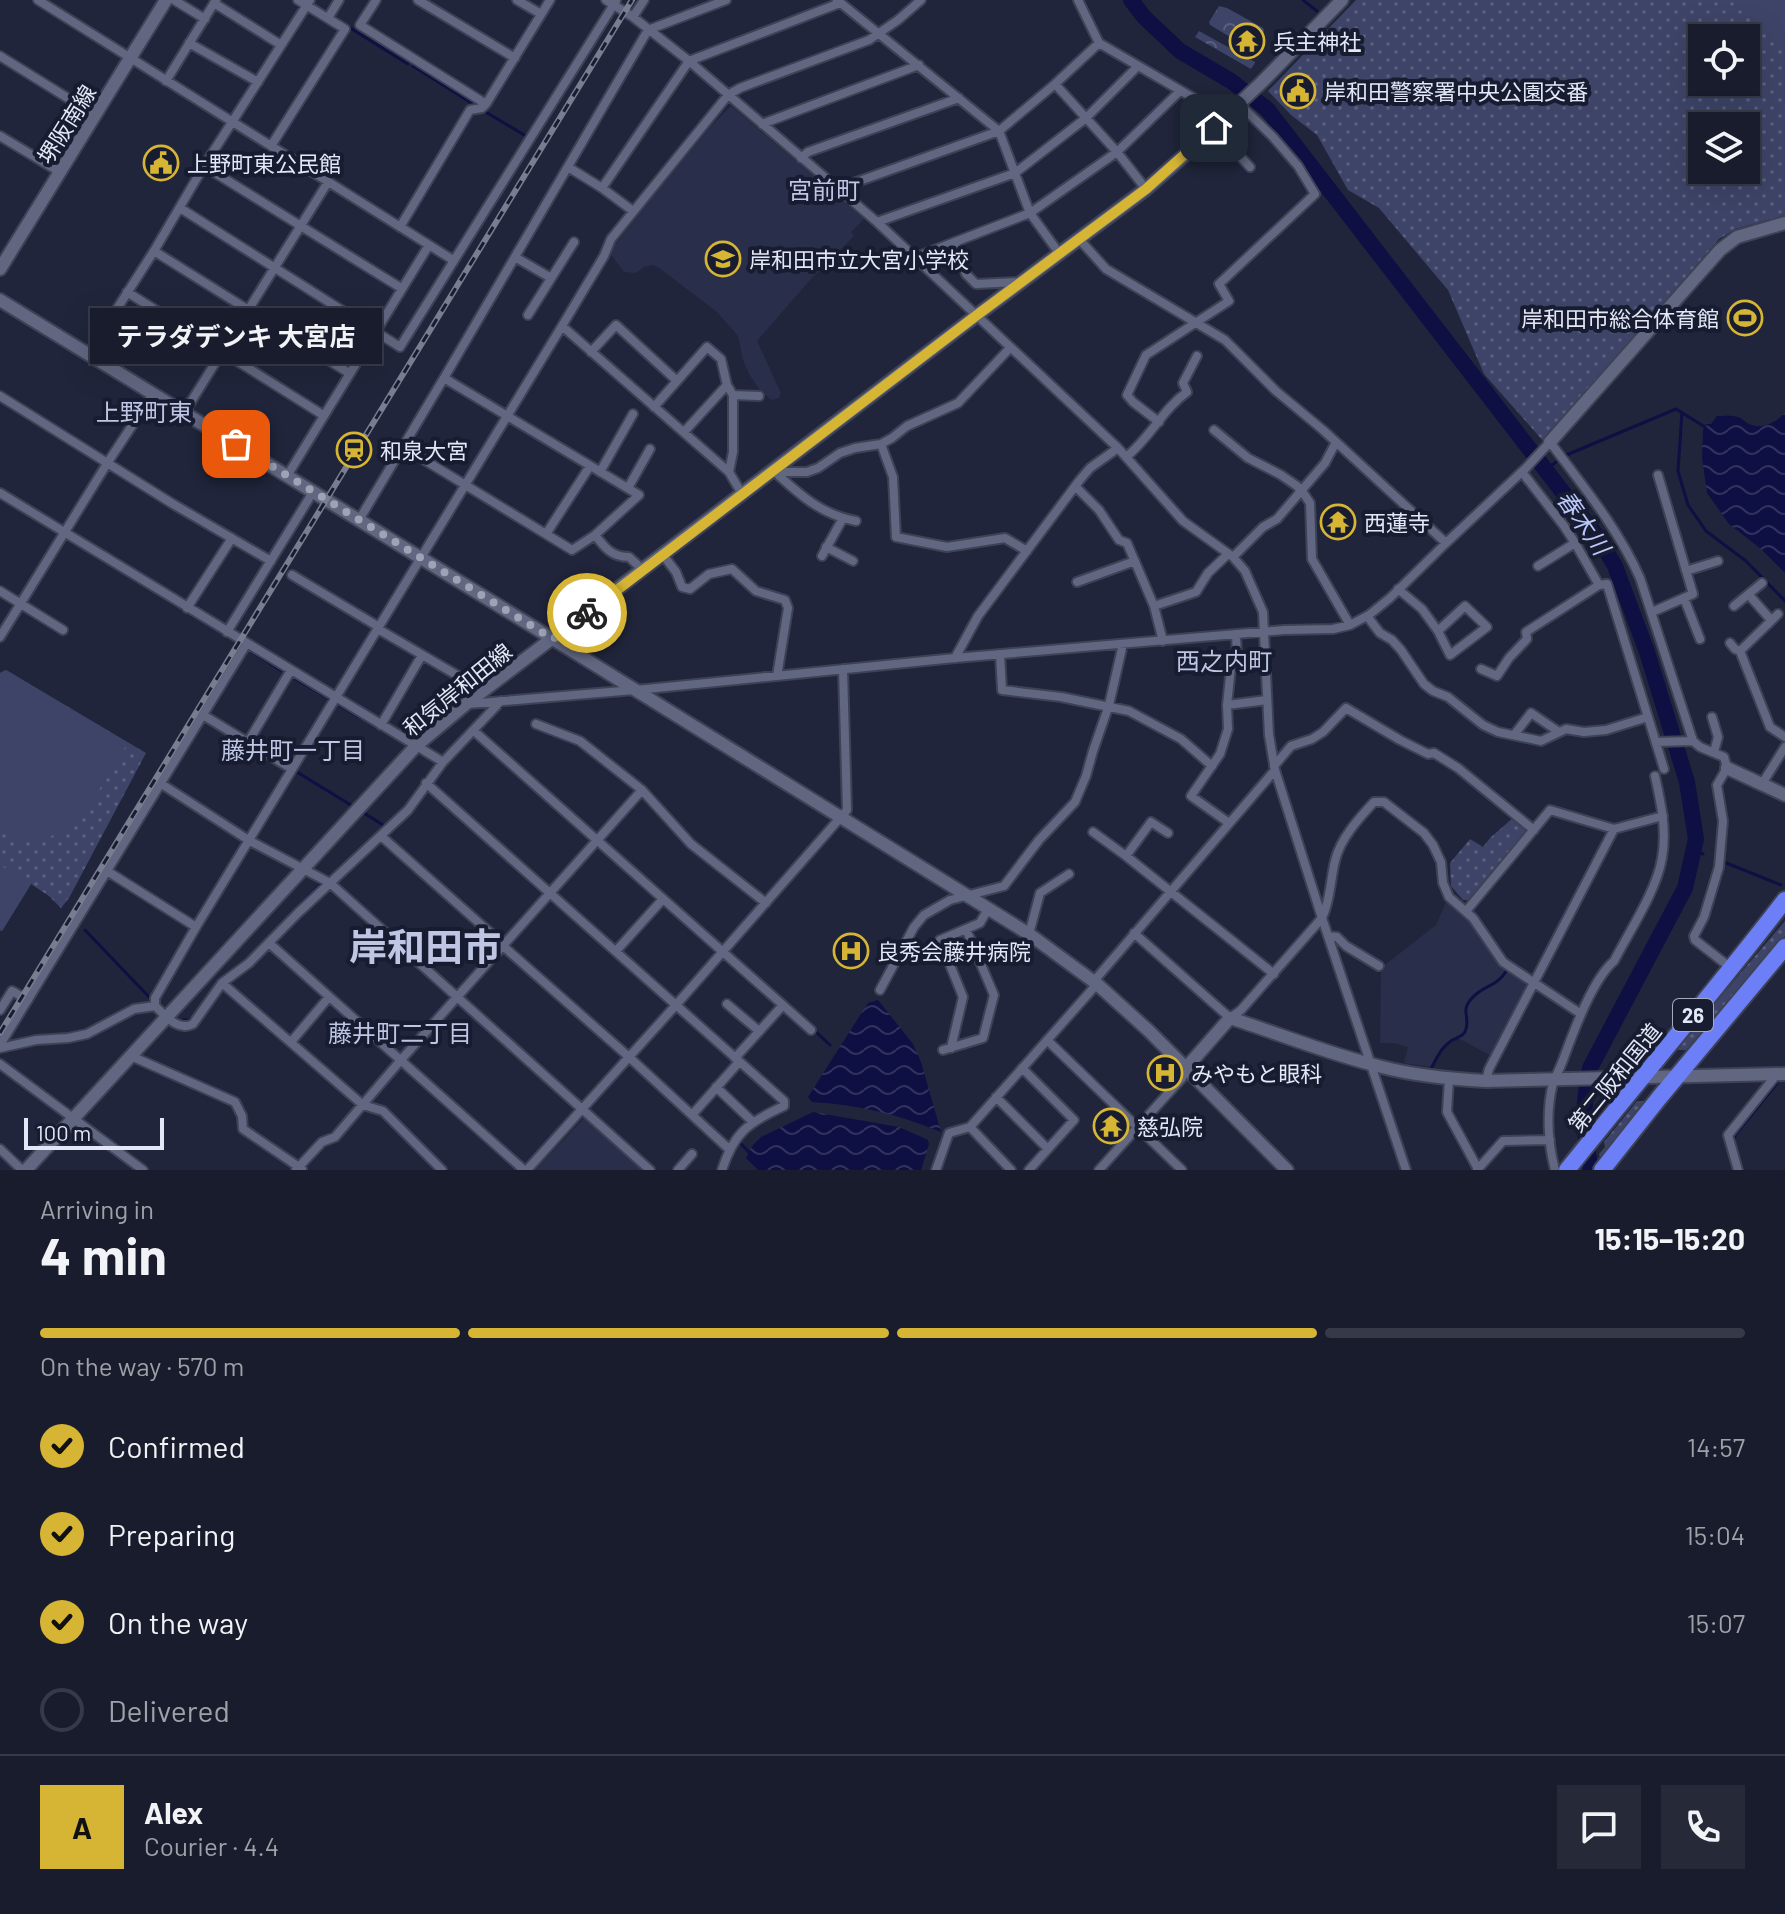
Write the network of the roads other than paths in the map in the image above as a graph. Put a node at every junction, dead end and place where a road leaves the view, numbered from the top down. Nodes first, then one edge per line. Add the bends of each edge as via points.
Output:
1 (38, 0) edge
2 (166, 0) edge
3 (174, 0) edge
4 (298, 0) edge
5 (339, 0) edge
6 (376, 0) edge
7 (418, 0) edge
8 (517, 0) edge
9 (550, 0) edge
10 (644, 0) edge
11 (726, 0) edge
12 (921, 0) edge
13 (1078, 0) edge
14 (1342, 0) edge
15 (838, 1) edge
16 (215, 2) edge
17 (308, 2) edge
18 (612, 2) edge
19 (541, 14) junction
20 (633, 17) junction
21 (328, 18) junction
22 (205, 19) junction
23 (648, 30) junction
24 (878, 33) junction
25 (189, 43) junction
26 (1099, 43) junction
27 (281, 45) junction
28 (0, 56) edge
29 (130, 58) junction
30 (515, 58) junction
31 (689, 61) junction
32 (919, 65) junction
33 (1138, 66) junction
34 (166, 81) junction
35 (258, 82) junction
36 (1055, 84) junction
37 (1180, 91) junction
38 (728, 95) junction
39 (959, 98) junction
40 (1240, 103) junction
41 (486, 104) junction
42 (95, 115) junction
43 (1226, 117) junction
44 (1086, 118) junction
45 (232, 122) junction
46 (762, 124) junction
47 (1214, 128) junction
48 (999, 131) junction
49 (0, 136) edge
50 (271, 146) junction
51 (1117, 152) junction
52 (801, 158) junction
53 (204, 166) junction
54 (568, 167) junction
55 (1250, 167) dead end
56 (60, 172) junction
57 (1015, 173) junction
58 (328, 182) junction
59 (602, 188) junction
60 (837, 189) junction
61 (1146, 189) junction
62 (180, 208) junction
63 (633, 211) junction
64 (1030, 213) junction
65 (877, 222) junction
66 (1785, 223) edge
67 (300, 226) junction
68 (400, 227) junction
69 (1079, 239) junction
70 (574, 242) dead end
71 (955, 242) junction
72 (429, 245) junction
73 (154, 251) junction
74 (1059, 253) junction
75 (515, 257) junction
76 (916, 257) junction
77 (453, 260) junction
78 (0, 269) edge
79 (274, 269) junction
80 (551, 278) junction
81 (1021, 282) junction
82 (401, 288) junction
83 (127, 292) junction
84 (0, 300) edge
85 (248, 309) junction
86 (528, 315) dead end
87 (977, 315) junction
88 (1195, 323) junction
89 (562, 326) junction
90 (375, 332) junction
91 (1010, 348) junction
92 (222, 352) junction
93 (591, 352) junction
94 (88, 354) junction
95 (1197, 356) dead end
96 (349, 373) junction
97 (444, 378) junction
98 (676, 380) junction
99 (727, 385) junction
100 (153, 394) junction
101 (733, 395) junction
102 (0, 396) edge
103 (759, 396) dead end
104 (654, 407) junction
105 (184, 413) junction
106 (633, 414) dead end
107 (323, 415) junction
108 (507, 417) junction
109 (1159, 422) junction
110 (1214, 430) dead end
111 (684, 432) junction
112 (1336, 442) junction
113 (1548, 443) junction
114 (881, 444) junction
115 (403, 447) junction
116 (1118, 448) junction
117 (650, 449) dead end
118 (1126, 457) junction
119 (108, 462) junction
120 (590, 466) junction
121 (1524, 470) junction
122 (774, 471) junction
123 (600, 472) junction
124 (729, 472) junction
125 (1658, 475) dead end
126 (287, 476) junction
127 (464, 485) junction
128 (1075, 486) junction
129 (628, 488) junction
130 (1301, 490) junction
131 (313, 492) junction
132 (0, 493) edge
133 (742, 494) junction
134 (843, 518) junction
135 (359, 520) junction
136 (856, 521) dead end
137 (64, 532) junction
138 (546, 534) junction
139 (595, 535) junction
140 (232, 538) junction
141 (1446, 543) junction
142 (1575, 543) junction
143 (1027, 551) junction
144 (663, 555) junction
145 (1231, 556) junction
146 (421, 558) junction
147 (271, 561) junction
148 (853, 561) dead end
149 (1135, 561) junction
150 (1718, 561) dead end
151 (1538, 566) dead end
152 (643, 570) junction
153 (1686, 571) junction
154 (292, 575) dead end
155 (1077, 582) dead end
156 (1762, 583) dead end
157 (1599, 585) junction
158 (1398, 589) junction
159 (0, 591) edge
160 (1749, 595) junction
161 (1684, 598) junction
162 (21, 604) junction
163 (1154, 606) junction
164 (1734, 606) dead end
165 (187, 608) junction
166 (1652, 612) junction
167 (1367, 616) junction
168 (1350, 625) junction
169 (379, 628) junction
170 (63, 630) dead end
171 (1438, 631) junction
172 (227, 632) junction
173 (1264, 632) junction
174 (1236, 634) junction
175 (0, 637) edge
176 (553, 639) junction
177 (1700, 639) dead end
178 (1163, 641) junction
179 (247, 643) junction
180 (1730, 643) dead end
181 (1123, 644) junction
182 (1740, 651) junction
183 (1000, 654) junction
184 (422, 655) junction
185 (955, 658) junction
186 (843, 669) junction
187 (1481, 669) dead end
188 (291, 670) junction
189 (777, 676) junction
190 (636, 690) junction
191 (484, 691) junction
192 (336, 698) junction
193 (1267, 700) junction
194 (501, 701) junction
195 (466, 704) junction
196 (1109, 705) junction
197 (1227, 705) junction
198 (203, 715) junction
199 (1648, 717) junction
200 (1712, 717) dead end
201 (536, 724) dead end
202 (381, 725) junction
203 (474, 731) junction
204 (1559, 732) junction
205 (1514, 735) junction
206 (1785, 737) edge
207 (1691, 741) junction
208 (248, 742) junction
209 (1658, 742) junction
210 (416, 746) junction
211 (1785, 747) edge
212 (1714, 752) junction
213 (443, 762) junction
214 (1212, 766) junction
215 (1275, 768) junction
216 (1727, 768) junction
217 (292, 769) junction
218 (1664, 769) dead end
219 (1655, 776) dead end
220 (160, 783) junction
221 (426, 783) junction
222 (1762, 784) junction
223 (642, 790) junction
224 (1785, 795) edge
225 (1663, 816) junction
226 (842, 818) junction
227 (1229, 823) junction
228 (1614, 829) junction
229 (1534, 830) junction
230 (1093, 832) dead end
231 (1168, 833) dead end
232 (381, 836) junction
233 (597, 840) junction
234 (250, 841) junction
235 (1126, 856) junction
236 (303, 870) junction
237 (107, 871) junction
238 (1069, 874) dead end
239 (330, 883) junction
240 (1169, 891) junction
241 (550, 893) junction
242 (967, 896) junction
243 (663, 899) junction
244 (1785, 900) edge
245 (766, 903) junction
246 (988, 909) junction
247 (1467, 910) junction
248 (1322, 918) junction
249 (196, 927) junction
250 (966, 929) junction
251 (1134, 933) junction
252 (1029, 934) junction
253 (1328, 936) junction
254 (269, 943) junction
255 (503, 946) junction
256 (1785, 947) edge
257 (616, 951) junction
258 (722, 952) junction
259 (1379, 966) dead end
260 (1732, 968) junction
261 (1274, 974) junction
262 (1095, 982) junction
263 (1534, 982) junction
264 (222, 983) junction
265 (880, 990) dead end
266 (329, 997) junction
267 (458, 998) junction
268 (28, 1000) junction
269 (727, 1004) dead end
270 (676, 1005) junction
271 (783, 1005) junction
272 (155, 1006) junction
273 (0, 1010) edge
274 (1581, 1014) junction
275 (167, 1016) junction
276 (1230, 1018) junction
277 (811, 1030) dead end
278 (759, 1031) junction
279 (1047, 1040) junction
280 (291, 1042) junction
281 (0, 1046) edge
282 (131, 1056) junction
283 (629, 1057) junction
284 (737, 1060) junction
285 (400, 1061) junction
286 (0, 1064) edge
287 (1371, 1064) junction
288 (1022, 1068) junction
289 (1186, 1068) junction
290 (1781, 1074) edge
291 (1678, 1075) junction
292 (1642, 1077) junction
293 (1449, 1079) junction
294 (1555, 1079) junction
295 (1486, 1081) junction
296 (716, 1087) junction
297 (996, 1097) junction
298 (363, 1105) junction
299 (581, 1109) junction
300 (692, 1115) junction
301 (74, 1119) junction
302 (753, 1122) junction
303 (1138, 1126) junction
304 (970, 1127) junction
305 (1550, 1140) junction
306 (0, 1149) edge
307 (1048, 1149) junction
308 (730, 1150) junction
309 (692, 1154) dead end
310 (1604, 1167) edge
311 (299, 1169) edge
312 (24, 1170) edge
313 (143, 1170) edge
314 (442, 1170) edge
315 (525, 1170) edge
316 (650, 1170) edge
317 (678, 1170) edge
318 (722, 1170) edge
319 (936, 1170) edge
320 (1011, 1170) edge
321 (1029, 1170) edge
322 (1099, 1170) edge
323 (1182, 1170) edge
324 (1287, 1170) edge
325 (1406, 1170) edge
326 (1478, 1170) edge
327 (1555, 1170) edge
328 (1568, 1170) edge
329 (1738, 1170) edge

1 - 29 street
2 - 29 street, 堺阪南線
3 - 22 street
4 - 17 street
5 - 21 street
6 - 41 street via 360,25
7 - 30 street
8 - 19 street
9 - 19 street
10 - 20 street
11 - 23 street
12 - 24 street
13 - 26 street
14 - 40 street, 和気岸和田線
15 - 24 street
15 - 31 street
16 - 22 street
16 - 27 street
17 - 21 street
17 - 27 street
18 - 20 street
18 - 77 street
19 - 30 street
20 - 23 street
21 - 50 street via 345,29
22 - 25 street
23 - 31 street
23 - 54 street
24 - 32 street
24 - 38 street
25 - 34 street
25 - 35 street
26 - 33 street
26 - 36 street
27 - 35 street
28 - 42 street
29 - 34 street
29 - 42 street, 堺阪南線
30 - 41 street
31 - 38 street
31 - 59 street
32 - 39 street
32 - 46 street
33 - 37 street
33 - 44 street
34 - 45 street
35 - 45 street
36 - 44 street
36 - 48 street
37 - 43 street
37 - 51 street
38 - 46 street
38 - 63 street
39 - 48 street
39 - 52 street
40 - 43 street, 和気岸和田線
40 - 88 street via 1298,166 1315,194 1219,284 1229,301
41 - 68 street via 470,110
42 - 56 street, 堺阪南線
43 - 47 street, 和気岸和田線
44 - 51 street
44 - 57 street
45 - 50 street
45 - 53 street
46 - 52 street
47 - 55 street
47 - 61 street, 和気岸和田線
48 - 57 street
48 - 60 street
49 - 56 street
50 - 58 street
51 - 61 street
51 - 64 street
52 - 60 street
53 - 62 street
53 - 67 street
54 - 59 street
54 - 75 street
56 - 78 street, 堺阪南線
57 - 64 street
57 - 65 street
58 - 67 street
58 - 68 street
59 - 63 street
60 - 65 street
61 - 69 street, 和気岸和田線
62 - 73 street
62 - 79 street
63 - 89 street via 611,239
64 - 71 street
64 - 74 street
65 - 76 street
66 - 113 street via 1737,237 1720,250
67 - 79 street
67 - 82 street
68 - 72 street
69 - 74 street, 和気岸和田線
69 - 88 street via 1106,269
70 - 80 street
71 - 76 street
71 - 81 street via 966,274 976,284
72 - 77 street
72 - 82 street
73 - 83 street
73 - 85 street
74 - 81 street, 和気岸和田線
75 - 80 street
75 - 97 street
76 - 87 street
77 - 90 street via 400,347
79 - 85 street
79 - 90 street
80 - 86 street
81 - 87 street, 和気岸和田線
82 - 90 street
83 - 92 street
83 - 94 street
84 - 94 street
85 - 92 street
85 - 96 street
87 - 91 street
87 - 122 street, 和気岸和田線
88 - 109 street via 1146,355 1127,395
88 - 112 street via 1225,340
89 - 93 street
89 - 108 street
90 - 96 street
91 - 114 street via 958,403
91 - 116 street
92 - 105 street
92 - 107 street
93 - 98 street via 616,325
93 - 104 street
94 - 100 street
95 - 109 street via 1183,383 1187,392
96 - 107 street
97 - 108 street
97 - 115 street
98 - 99 street via 707,347 721,359
98 - 104 street
99 - 101 street
99 - 111 street
100 - 105 street
100 - 119 street
101 - 103 street
101 - 124 street
102 - 119 street
104 - 111 street
105 - 126 street
106 - 123 street
107 - 126 street
108 - 120 street
108 - 127 street
109 - 118 street
110 - 130 street
111 - 124 street
112 - 130 street
112 - 141 street
113 - 121 street
113 - 166 street via 1630,554
114 - 122 street via 840,453 807,472
114 - 143 street via 893,477 896,537 947,547 1005,538
115 - 127 street
115 - 135 street
116 - 118 street
116 - 128 street
117 - 129 street
118 - 145 street via 1183,521
119 - 137 street
119 - 140 street
120 - 123 street
120 - 138 street
121 - 141 street
121 - 142 street
122 - 133 street, 和気岸和田線
122 - 134 street via 807,501
123 - 129 street
124 - 133 street
125 - 153 street
126 - 131 street
127 - 138 street
127 - 146 street
128 - 143 street
128 - 149 street via 1127,543
129 - 139 street via 639,495
130 - 145 street via 1277,519
130 - 168 street via 1310,503 1312,559
131 - 135 street
131 - 147 street
132 - 137 street
133 - 144 street, 和気岸和田線
134 - 136 street
134 - 148 street via 824,552
135 - 146 street
137 - 162 street
137 - 165 street
138 - 139 street via 572,550
139 - 152 street via 612,555 629,557
140 - 147 street
140 - 165 street
141 - 158 street
142 - 151 street
142 - 157 street
143 - 185 street via 978,616
144 - 152 street, 和気岸和田線
144 - 189 street via 682,587 690,589 709,574 732,569 756,591 785,600
145 - 163 street via 1208,573 1196,592
145 - 173 street via 1255,593
146 - 169 street
146 - 176 street
147 - 172 street
149 - 155 street
149 - 163 street
150 - 153 street
152 - 176 street, 和気岸和田線
153 - 161 street via 1693,594
154 - 169 street
156 - 160 street
157 - 187 street via 1526,632 1527,639 1497,676
157 - 199 street via 1607,584 1611,594
158 - 167 street
158 - 171 street
159 - 162 street
160 - 164 street
160 - 182 street via 1774,617
161 - 166 street
161 - 177 street
162 - 170 street
162 - 175 street
163 - 178 street
165 - 172 street
166 - 207 street
167 - 168 street
167 - 205 street via 1401,650 1424,684 1483,725
168 - 173 street
169 - 184 street
169 - 192 street
171 - 171 street via 1450,655 1487,627 1465,606
172 - 179 street
173 - 174 street
173 - 193 street
174 - 178 street
174 - 197 street
176 - 190 street
176 - 191 street, 和気岸和田線
178 - 181 street
179 - 188 street
179 - 198 street
180 - 182 street
181 - 183 street
181 - 196 street
182 - 206 street via 1770,727
183 - 185 street
183 - 196 street via 1002,690
184 - 191 street
184 - 202 street
185 - 186 street
186 - 189 street
186 - 226 street via 847,810
188 - 192 street
188 - 208 street
189 - 190 street
190 - 194 street
190 - 226 street
191 - 195 street, 和気岸和田線
192 - 202 street
192 - 217 street
193 - 197 street
193 - 215 street
194 - 195 street
194 - 203 street
195 - 210 street, 和気岸和田線
196 - 214 street via 1181,739
196 - 242 street via 1075,802 1004,886
197 - 214 street via 1228,729
198 - 208 street
198 - 220 street
199 - 204 street via 1606,730
199 - 209 street
200 - 212 street via 1718,737
201 - 223 street via 580,741
202 - 210 street
203 - 213 street
203 - 233 street
204 - 205 street via 1541,741
204 - 205 street via 1531,713
207 - 209 street
207 - 212 street
208 - 217 street
209 - 218 street
210 - 213 street
210 - 236 street, 和気岸和田線
211 - 222 street
212 - 216 street via 1724,757
213 - 221 street
214 - 227 street via 1191,796
215 - 227 street
215 - 229 street via 1291,746 1323,732 1346,708 1458,768
215 - 248 street
216 - 222 street
216 - 260 street via 1717,785 1723,821 1719,867 1694,936
217 - 234 street
219 - 225 street
220 - 234 street
220 - 237 street
221 - 232 street
221 - 241 street
222 - 224 street
223 - 233 street
223 - 245 street via 691,844
225 - 228 street
225 - 274 street via 1658,874
226 - 242 street
226 - 245 street
227 - 240 street
228 - 229 street via 1550,810
228 - 263 street
229 - 247 street
230 - 235 street
231 - 235 street via 1151,822
232 - 239 street
232 - 255 street
233 - 241 street
233 - 243 street
234 - 236 street
234 - 249 street
235 - 240 street
236 - 239 street
236 - 275 street, 和気岸和田線
237 - 249 street
237 - 268 street
238 - 252 street via 1040,893
239 - 254 street
239 - 267 street
240 - 251 street
240 - 261 street
241 - 255 street
241 - 257 street
242 - 246 street
242 - 265 street via 924,915
243 - 257 street
243 - 258 street
244 - 260 highway, 第二阪和国道 / 26
245 - 258 street
246 - 250 street via 980,923
246 - 252 street
247 - 248 street via 1449,897 1441,862 1424,833 1384,802 1374,802 1340,847
247 - 263 street via 1503,962
248 - 253 street
248 - 261 street
249 - 272 street
250 - 250 street via 940,940 963,997 947,1049 983,1038 994,995
251 - 262 street
251 - 276 street
252 - 262 street
253 - 259 street
253 - 287 street
254 - 264 street
254 - 266 street
255 - 267 street
255 - 283 street
256 - 291 highway, 26
257 - 270 street
258 - 270 street
258 - 271 street
260 - 292 highway, 第二阪和国道 / 26
261 - 276 street
262 - 279 street
262 - 289 street
263 - 274 street
263 - 295 street
264 - 275 street via 193,1024 179,1026
264 - 280 street
266 - 280 street
266 - 285 street
267 - 285 street
267 - 299 street
268 - 273 street via 12,991
268 - 281 street
269 - 278 street
270 - 283 street
270 - 284 street
271 - 277 street
271 - 278 street
272 - 275 street
272 - 281 street via 134,1009 87,1034
274 - 294 street
275 - 282 street, 和気岸和田線
276 - 287 street
276 - 289 street
278 - 284 street
279 - 288 street
279 - 303 street
280 - 298 street
282 - 301 street, 和気岸和田線
282 - 311 street via 235,1102 243,1129
283 - 299 street
283 - 300 street
284 - 296 street
284 - 302 street via 784,1101 784,1106
285 - 298 street
285 - 315 street
286 - 301 street
287 - 293 street
287 - 325 street
288 - 297 street
288 - 307 street via 1074,1120
289 - 303 street
289 - 324 street
290 - 291 street
290 - 329 street via 1728,1135
291 - 292 street
291 - 310 highway, 26
292 - 294 street
292 - 328 highway, 第二阪和国道 / 26
293 - 295 street
293 - 326 street via 1447,1112
294 - 295 street
294 - 305 street
296 - 300 street
296 - 302 street
297 - 304 street
297 - 307 street
298 - 311 street
298 - 314 street via 383,1111
299 - 315 street
299 - 316 street
300 - 308 street
301 - 312 street, 和気岸和田線
301 - 313 street
302 - 308 street
303 - 322 street
303 - 323 street
304 - 319 street via 949,1133
304 - 320 street
305 - 326 street via 1503,1141
305 - 327 street
306 - 312 street
307 - 321 street
308 - 318 street
309 - 317 street

